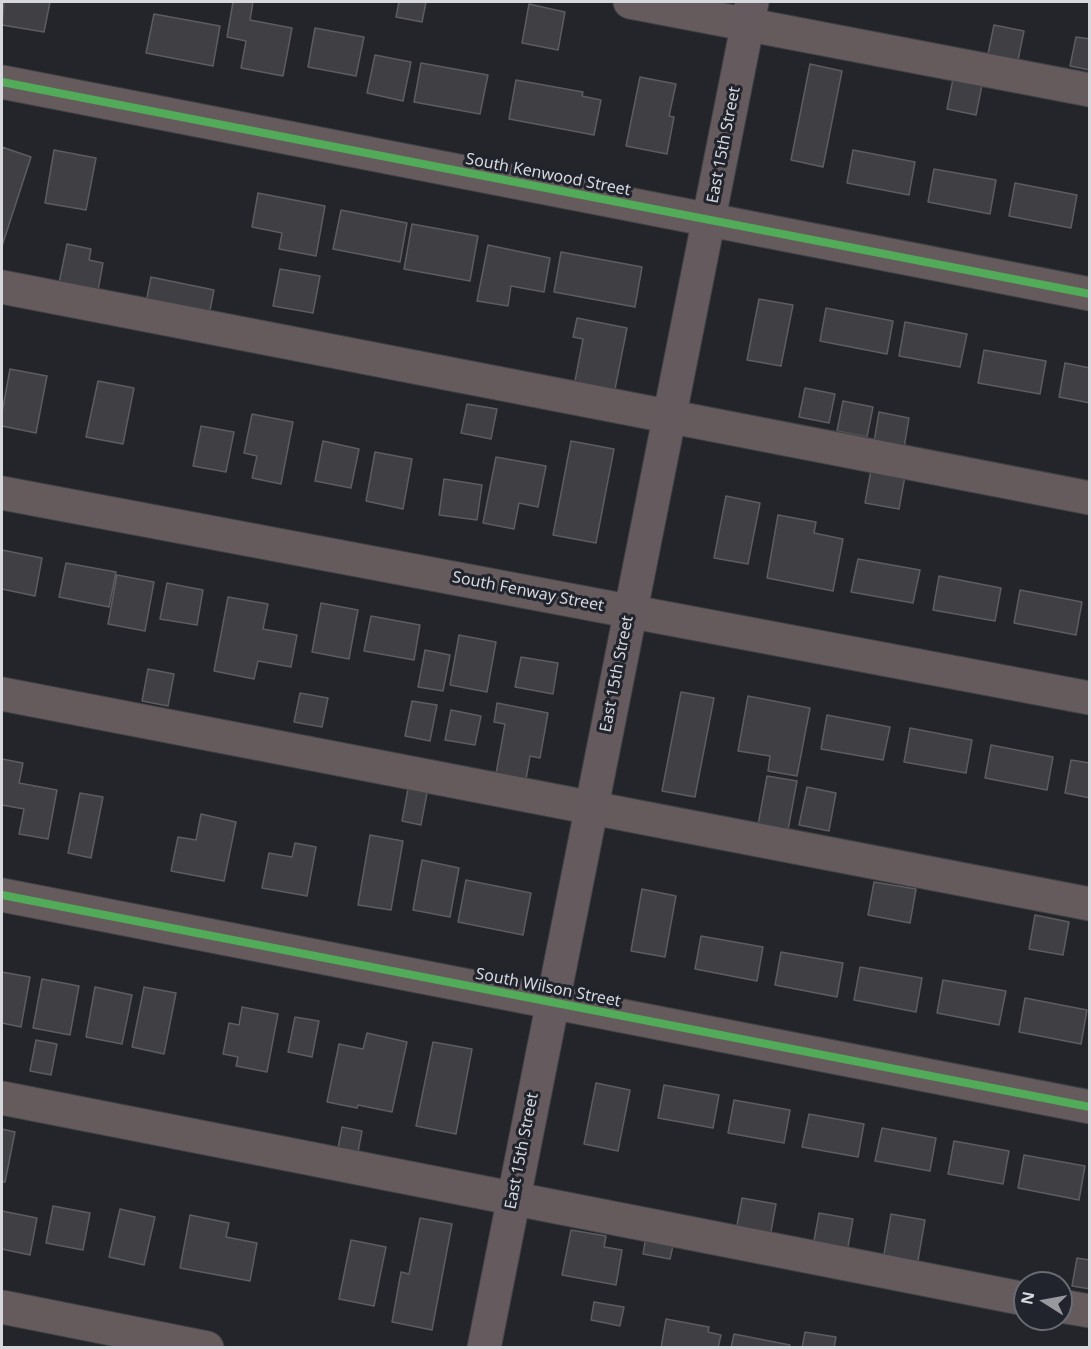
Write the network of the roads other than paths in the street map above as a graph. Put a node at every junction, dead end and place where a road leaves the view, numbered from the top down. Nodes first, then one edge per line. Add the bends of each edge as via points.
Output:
1 (630, 2) edge
2 (750, 13) edge
3 (2, 82) edge
4 (1089, 90) edge
5 (709, 220) junction
6 (2, 287) edge
7 (1089, 294) edge
8 (669, 417) junction
9 (2, 493) edge
10 (1089, 498) edge
11 (630, 611) junction
12 (2, 694) edge
13 (1089, 698) edge
14 (591, 808) junction
15 (2, 896) edge
16 (1089, 904) edge
17 (552, 1003) junction
18 (2, 1098) edge
19 (1089, 1107) edge
20 (513, 1198) junction
21 (1013, 1297) edge
22 (2, 1307) edge
23 (1073, 1308) edge
24 (1089, 1311) edge
25 (207, 1347) edge
26 (484, 1347) edge

1 - 2 street
2 - 4 street
2 - 5 main road, East 15th Street
3 - 5 street, South Kenwood Street
5 - 7 street, South Kenwood Street
5 - 8 main road, East 15th Street
6 - 8 street
8 - 10 street
8 - 11 main road, East 15th Street
9 - 11 street, South Fenway Street
11 - 13 street, South Fenway Street
11 - 14 main road, East 15th Street
12 - 14 street
14 - 16 street
14 - 17 main road, East 15th Street
15 - 17 street, South Wilson Street
17 - 19 street, South Wilson Street
17 - 20 main road, East 15th Street
18 - 20 street
20 - 21 street
20 - 26 main road, East 15th Street
22 - 25 street
23 - 24 street

